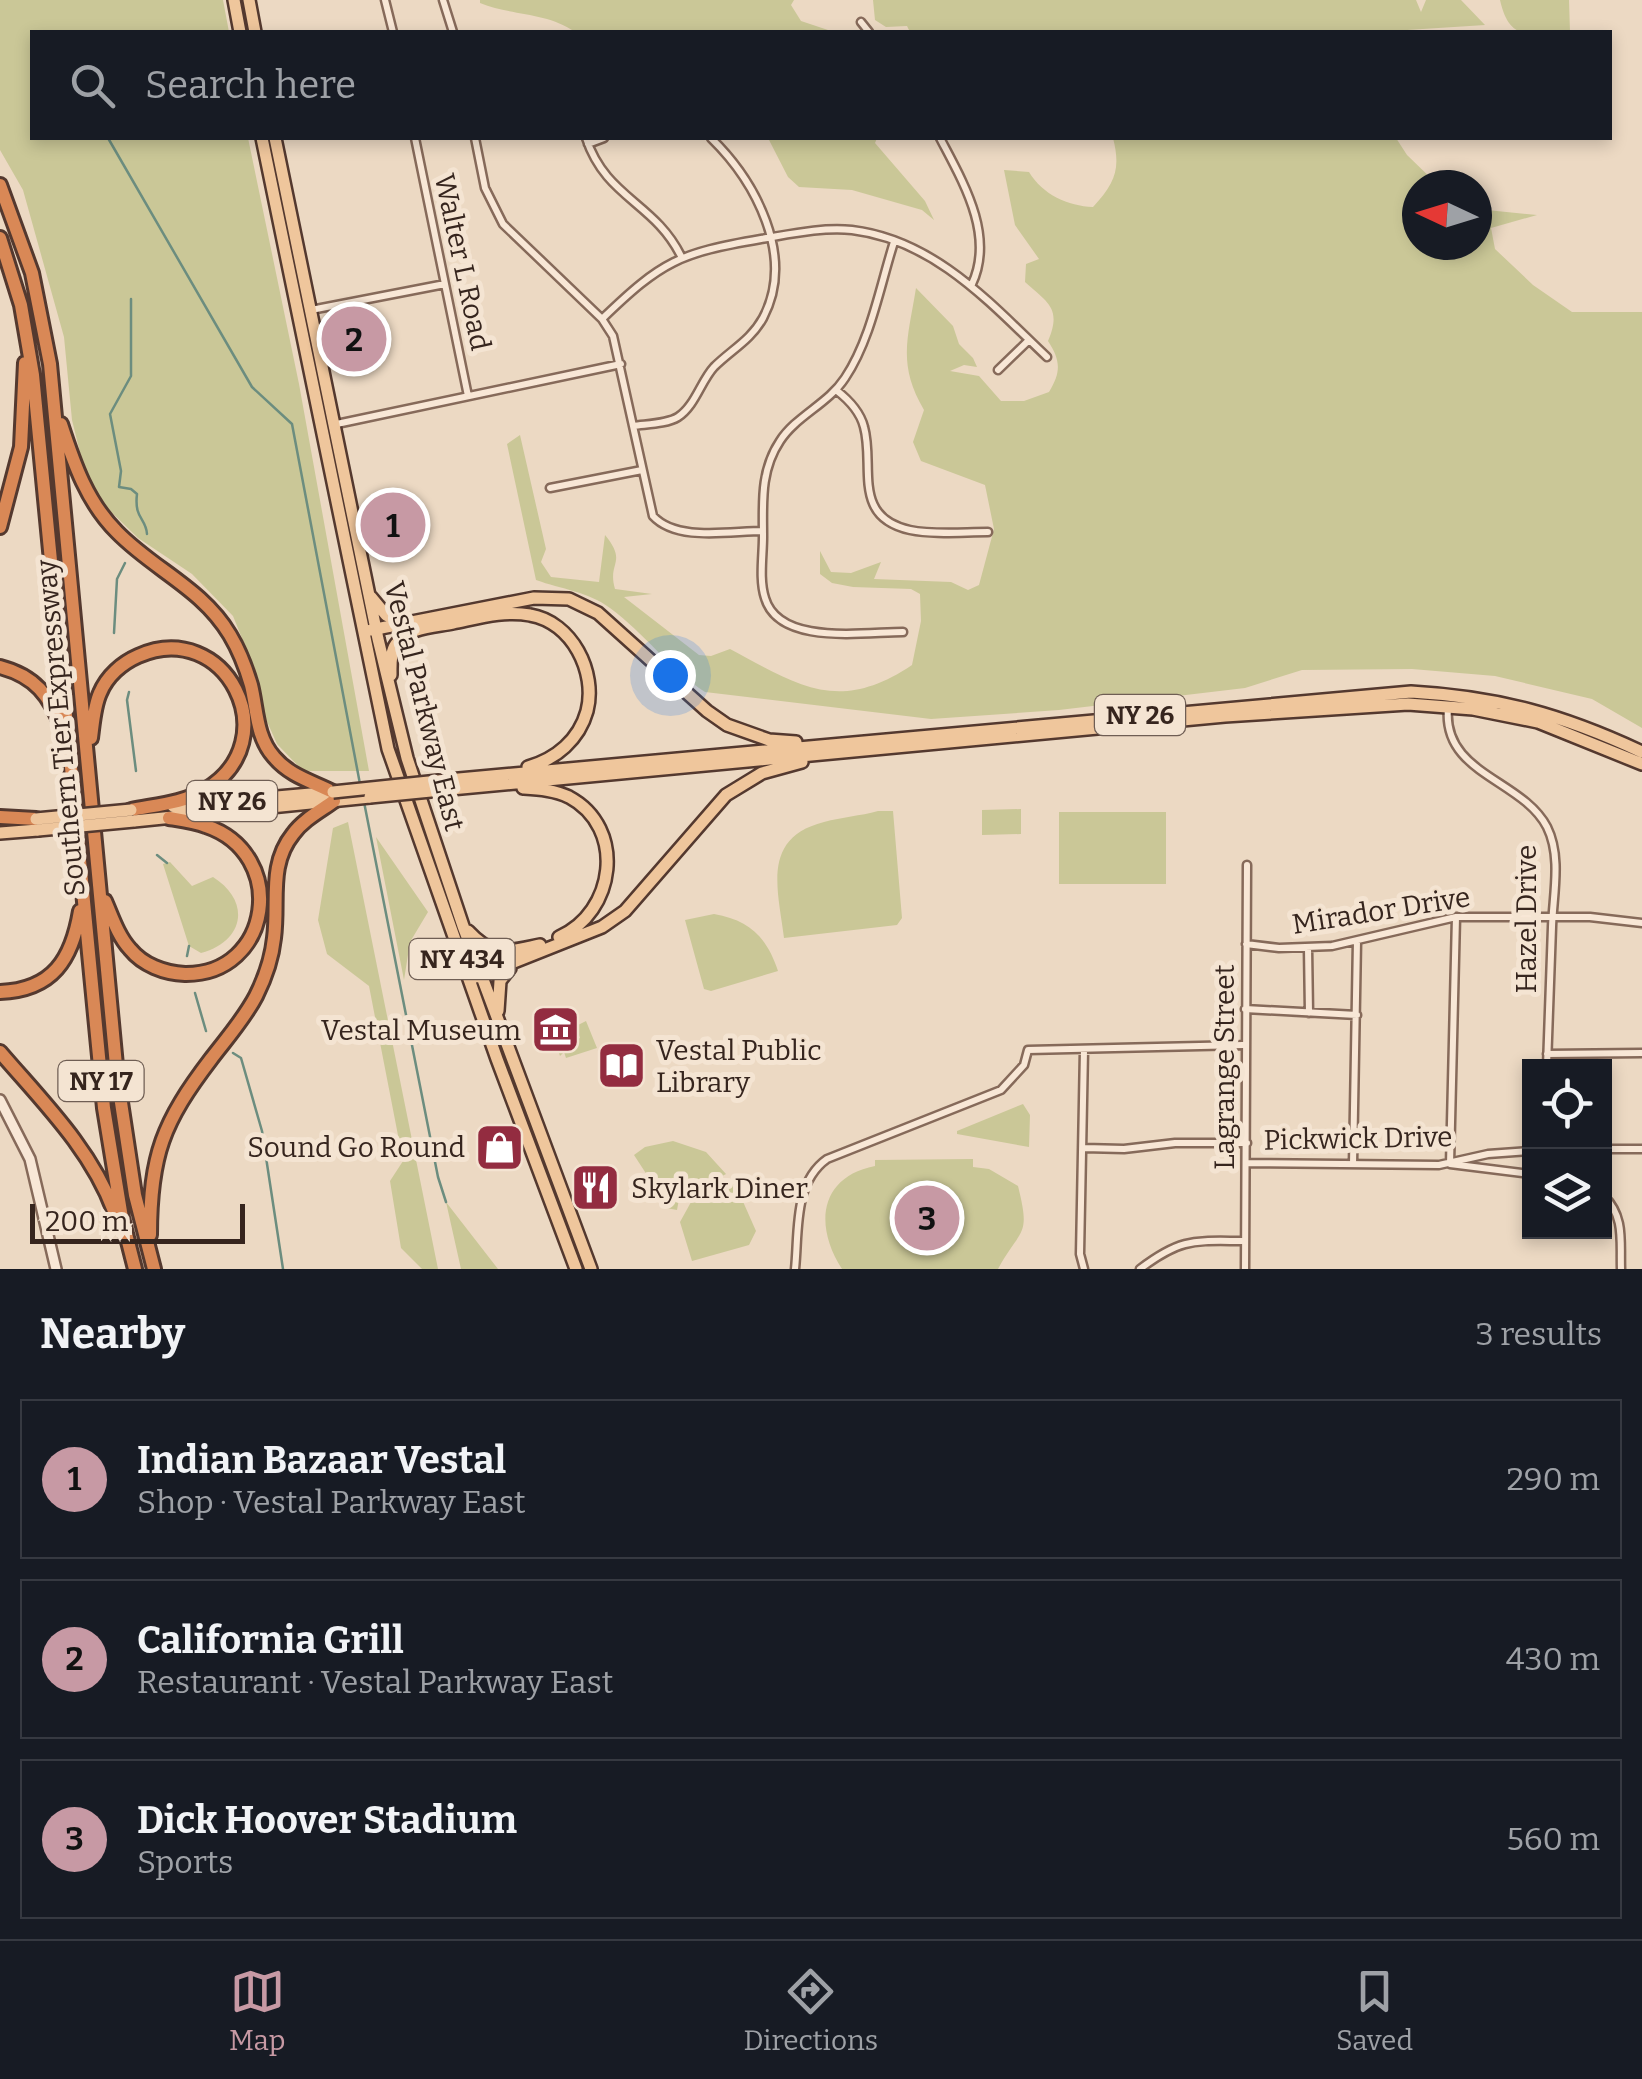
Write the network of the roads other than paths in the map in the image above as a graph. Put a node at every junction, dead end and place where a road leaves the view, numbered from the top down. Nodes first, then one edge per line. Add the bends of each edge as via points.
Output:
1 (234, 0) edge
2 (249, 0) edge
3 (385, 0) edge
4 (443, 0) edge
5 (861, 22) dead end
6 (240, 30) edge
7 (256, 30) edge
8 (392, 30) edge
9 (451, 30) edge
10 (867, 30) edge
11 (262, 140) edge
12 (275, 140) edge
13 (415, 140) edge
14 (475, 140) edge
15 (713, 140) edge
16 (941, 140) edge
17 (587, 141) edge
18 (0, 185) edge
19 (770, 237) junction
20 (0, 238) edge
21 (894, 242) junction
22 (682, 256) junction
23 (445, 284) junction
24 (972, 284) junction
25 (21, 306) junction
26 (311, 310) junction
27 (602, 319) junction
28 (1029, 340) junction
29 (1047, 358) dead end
30 (621, 364) junction
31 (998, 370) dead end
32 (836, 390) junction
33 (468, 396) junction
34 (54, 400) junction
35 (336, 424) junction
36 (633, 426) junction
37 (321, 427) junction
38 (642, 470) junction
39 (550, 488) dead end
40 (0, 527) edge
41 (763, 531) junction
42 (988, 532) dead end
43 (370, 596) junction
44 (408, 628) junction
45 (903, 632) dead end
46 (377, 634) junction
47 (363, 637) junction
48 (0, 667) edge
49 (390, 694) junction
50 (1449, 701) junction
51 (833, 749) junction
52 (1642, 752) edge
53 (88, 755) junction
54 (70, 758) junction
55 (1642, 764) edge
56 (499, 780) junction
57 (333, 796) junction
58 (132, 816) junction
59 (168, 818) junction
60 (0, 820) edge
61 (37, 824) junction
62 (0, 833) edge
63 (1247, 866) dead end
64 (100, 891) junction
65 (83, 894) junction
66 (1456, 917) junction
67 (1552, 917) junction
68 (1642, 923) edge
69 (463, 926) junction
70 (1357, 941) junction
71 (1246, 944) junction
72 (540, 946) junction
73 (1308, 948) junction
74 (512, 965) junction
75 (474, 974) junction
76 (0, 992) edge
77 (1245, 1009) junction
78 (1308, 1013) junction
79 (1358, 1015) junction
80 (499, 1020) junction
81 (1244, 1045) junction
82 (1084, 1050) junction
83 (0, 1052) edge
84 (1642, 1053) edge
85 (1548, 1054) junction
86 (1548, 1059) edge
87 (0, 1100) edge
88 (1247, 1143) junction
89 (1084, 1148) junction
90 (1642, 1148) edge
91 (1612, 1149) edge
92 (1522, 1152) edge
93 (1246, 1163) junction
94 (1354, 1164) junction
95 (1450, 1164) junction
96 (1522, 1173) edge
97 (1612, 1203) edge
98 (1246, 1241) junction
99 (152, 1263) edge
100 (135, 1268) edge
101 (56, 1269) edge
102 (576, 1269) edge
103 (591, 1269) edge
104 (795, 1269) edge
105 (1084, 1269) edge
106 (1140, 1269) edge
107 (1245, 1269) edge
108 (1621, 1269) edge

1 - 6 main road
2 - 7 main road
3 - 8 street
4 - 9 street
5 - 10 street
11 - 37 main road, Vestal Parkway East / NY 434
12 - 26 main road, Vestal Parkway East / NY 434
13 - 23 street, Walter L Road
14 - 27 street via 485,188 503,224
15 - 19 street via 750,183
16 - 24 street via 976,220 982,254
17 - 22 street via 602,173 650,214
18 - 34 highway, Southern Tier Expressway / NY 17 via 36,290
19 - 21 street via 842,230
19 - 22 street
19 - 36 street via 771,296 752,334 716,364 678,417
20 - 25 highway, Southern Tier Expressway / NY 17
21 - 24 street
21 - 32 street via 858,354
22 - 27 street via 642,280
23 - 26 street
23 - 33 street, Walter L Road
24 - 28 street
25 - 40 highway via 21,447
25 - 54 highway, Southern Tier Expressway / NY 17 via 37,407
26 - 35 main road, Vestal Parkway East / NY 434
27 - 30 street
28 - 29 street
28 - 31 street
30 - 33 street
30 - 36 street
32 - 41 street via 784,435 769,461
32 - 42 street via 856,408 864,428 868,488 882,516 910,530
33 - 35 street
34 - 53 highway, Southern Tier Expressway / NY 17
34 - 57 highway via 98,510 136,549 196,593 230,636 267,748 290,772
35 - 37 street
35 - 43 main road, Vestal Parkway East / NY 434
36 - 38 street
37 - 47 main road, Vestal Parkway East / NY 434
38 - 39 street
38 - 41 street via 651,510 671,529
41 - 45 street via 763,594 784,624 815,632
43 - 44 main road
43 - 46 main road, Vestal Parkway East / NY 434
44 - 46 main road
44 - 49 main road via 393,652
44 - 51 main road via 534,598 568,599 598,613 727,725 769,740
44 - 56 main road via 530,614 577,648 590,696 578,732 549,759
46 - 47 main road
46 - 49 main road, Vestal Parkway East / NY 434
47 - 75 main road, Vestal Parkway East / NY 434 via 400,789
48 - 54 highway via 45,692
49 - 69 main road, Vestal Parkway East / NY 434
50 - 51 main road, NY 26 via 1370,694
50 - 52 main road, NY 26 via 1541,711
50 - 55 main road, NY 26 via 1538,722
50 - 67 street, Hazel Drive via 1451,734 1464,758 1548,828 1555,855
51 - 56 main road, NY 26
51 - 74 main road via 762,773 726,795 624,912
53 - 58 highway via 100,693 131,659 150,650 186,650 228,676 244,710 234,764 200,792
53 - 64 highway, Southern Tier Expressway / NY 17
54 - 65 highway, Southern Tier Expressway / NY 17
56 - 57 main road, NY 26, bridge
56 - 72 main road via 575,801 606,851 604,888 592,914
57 - 58 main road, NY 26
57 - 59 main road, NY 26
57 - 99 highway via 280,853 274,940 256,995 166,1129 151,1182
58 - 59 main road, NY 26
58 - 61 main road, NY 26, bridge
59 - 64 highway via 223,834 252,862 261,907 240,951 204,972 159,969 129,948
60 - 61 highway
61 - 62 main road, NY 26
63 - 71 street, Lagrange Street
64 - 99 highway, Southern Tier Expressway / NY 17 via 125,1142
65 - 76 highway via 75,940 58,968 31,986
65 - 100 highway, Southern Tier Expressway / NY 17 via 106,1126
66 - 67 street, Mirador Drive
66 - 70 street, Mirador Drive
66 - 95 street
67 - 68 street, Mirador Drive
67 - 85 street, Hazel Drive
69 - 72 main road via 488,950
69 - 75 main road, Vestal Parkway East / NY 434
70 - 73 street, Mirador Drive
70 - 79 street
71 - 73 street, Mirador Drive
71 - 77 street, Lagrange Street
72 - 75 main road
73 - 78 street
74 - 75 main road
74 - 80 main road via 500,981
75 - 80 main road, Vestal Parkway East / NY 434
75 - 102 main road, Vestal Parkway East / NY 434
77 - 78 street
77 - 81 street, Lagrange Street
78 - 79 street
79 - 94 street
80 - 103 main road, Vestal Parkway East / NY 434
81 - 82 street
81 - 88 street, Lagrange Street
82 - 89 street
82 - 104 street via 1028,1050 1024,1065 1001,1090 826,1159 802,1196
83 - 100 highway via 94,1168
84 - 85 street
85 - 86 street, Hazel Drive
87 - 101 street via 30,1158
88 - 89 street
88 - 93 street, Lagrange Street
89 - 105 street
90 - 91 street
92 - 95 street, Pickwick Drive
93 - 94 street, Pickwick Drive
93 - 98 street, Lagrange Street
94 - 95 street, Pickwick Drive
95 - 96 street
97 - 108 street via 1620,1218
98 - 106 street via 1175,1244
98 - 107 street, Lagrange Street

